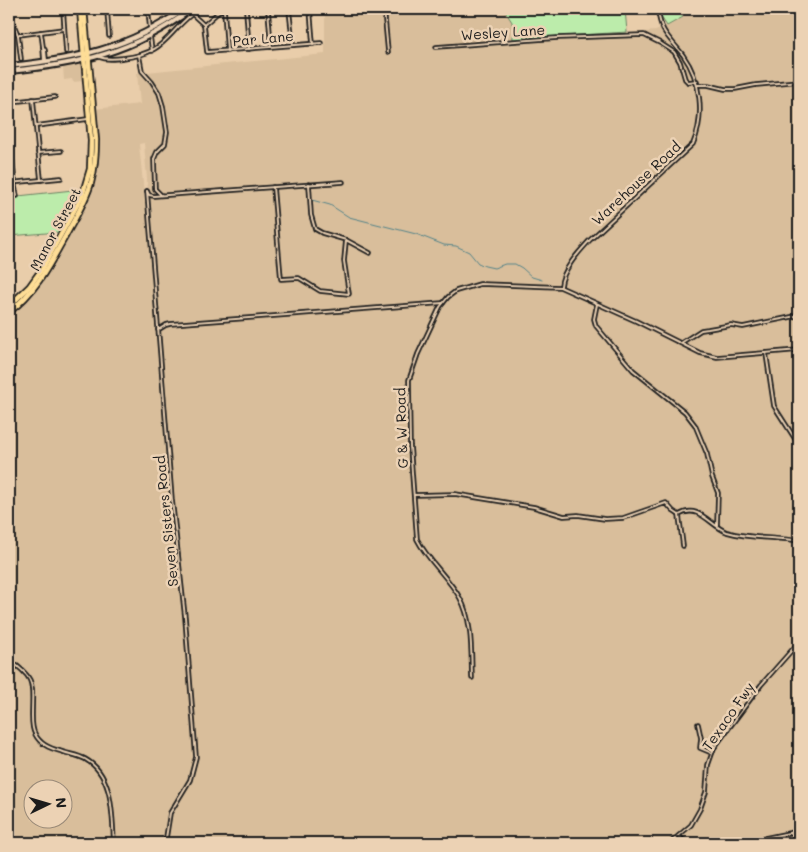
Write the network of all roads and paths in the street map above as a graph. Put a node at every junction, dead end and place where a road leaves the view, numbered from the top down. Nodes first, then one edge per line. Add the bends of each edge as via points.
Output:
1 (63, 9) edge
2 (80, 9) edge
3 (84, 9) edge
4 (107, 9) edge
5 (148, 9) edge
6 (184, 9) edge
7 (192, 9) edge
8 (223, 9) edge
9 (246, 9) edge
10 (268, 9) edge
11 (289, 9) edge
12 (310, 9) edge
13 (384, 9) edge
14 (658, 9) edge
15 (9, 14) edge
16 (204, 25) junction
17 (64, 29) junction
18 (41, 31) junction
19 (150, 33) junction
20 (18, 35) junction
21 (109, 36) dead end
22 (321, 43) dead end
23 (313, 44) junction
24 (292, 45) junction
25 (271, 47) junction
26 (436, 47) dead end
27 (250, 49) junction
28 (152, 50) junction
29 (227, 50) junction
30 (66, 52) dead end
31 (388, 52) dead end
32 (139, 55) junction
33 (98, 56) junction
34 (86, 57) junction
35 (21, 59) dead end
36 (45, 62) junction
37 (9, 66) edge
38 (9, 71) edge
39 (799, 80) edge
40 (697, 81) junction
41 (698, 85) junction
42 (55, 97) dead end
43 (33, 99) junction
44 (9, 102) edge
45 (89, 119) junction
46 (36, 126) junction
47 (9, 127) edge
48 (61, 151) dead end
49 (38, 153) junction
50 (61, 178) dead end
51 (41, 180) junction
52 (14, 182) junction
53 (343, 182) dead end
54 (9, 183) edge
55 (309, 184) junction
56 (273, 187) junction
57 (162, 195) junction
58 (18, 196) dead end
59 (346, 240) junction
60 (370, 253) dead end
61 (560, 288) junction
62 (443, 304) junction
63 (597, 304) junction
64 (9, 306) edge
65 (9, 312) edge
66 (799, 313) edge
67 (158, 330) junction
68 (681, 343) junction
69 (799, 350) edge
70 (766, 353) junction
71 (799, 445) edge
72 (414, 494) junction
73 (679, 515) junction
74 (717, 525) junction
75 (799, 542) edge
76 (683, 546) dead end
77 (799, 642) edge
78 (9, 660) edge
79 (472, 678) dead end
80 (698, 724) dead end
81 (712, 753) junction
82 (799, 831) edge
83 (679, 836) junction
84 (114, 843) edge
85 (163, 843) edge
86 (670, 843) edge
87 (686, 843) edge
88 (740, 843) edge

1 - 17 street
2 - 34 main road
3 - 34 main road
4 - 21 street
5 - 19 street
6 - 19 main road
7 - 19 main road
8 - 16 street
8 - 29 street
9 - 27 street
10 - 25 street
11 - 24 street
12 - 23 street
13 - 31 street
14 - 40 street, Warehouse Road via 662,31 684,56
15 - 20 street
16 - 28 street via 192,14
16 - 29 street, Par Lane via 206,52
17 - 18 street
17 - 30 street
18 - 20 street
18 - 36 street
19 - 28 street
19 - 33 main road
19 - 34 main road
20 - 35 street
22 - 23 street, Par Lane
23 - 24 street, Par Lane
24 - 25 street, Par Lane
25 - 27 street, Par Lane
26 - 40 street, Wesley Lane via 644,35 674,52 685,80
27 - 29 street, Par Lane
28 - 32 street
32 - 33 street via 110,59
32 - 57 street via 142,71 159,93 168,132 165,144 154,159 155,189
33 - 34 main road
34 - 36 main road
34 - 38 main road via 57,66
34 - 45 main road, Manor Street
34 - 65 main road, Manor Street via 96,140 91,184 40,281
36 - 37 main road
39 - 41 street via 735,89
40 - 41 street, Warehouse Road
41 - 61 street, Warehouse Road via 698,131 693,144 580,250 561,279
42 - 43 street
43 - 44 street
43 - 46 street
45 - 46 street
45 - 64 main road, Manor Street via 91,160 82,196 37,277
46 - 49 street
47 - 52 street
48 - 49 street
49 - 51 street
50 - 51 street
51 - 52 street
52 - 54 street
52 - 58 street
53 - 55 street
55 - 56 street
55 - 59 street via 315,229
56 - 57 street
56 - 59 street via 281,279 299,278 320,291 349,294 344,261
57 - 67 street, Seven Sisters Road via 152,196 147,191
59 - 60 street
61 - 62 street, G & W Road via 480,284 456,291
61 - 63 street, G & W Road
62 - 67 street via 170,324
62 - 72 street, G & W Road via 409,380
63 - 68 street, G & W Road
63 - 74 street via 594,319 600,330 640,376 685,412 695,425 718,493
66 - 68 street via 743,328 731,325 708,328
67 - 85 street, Seven Sisters Road via 196,757 190,780 170,813
68 - 70 street, G & W Road via 711,356
69 - 70 street, G & W Road
70 - 71 street via 774,406
72 - 73 street via 458,494 534,507 564,516 605,519 623,518 666,503
72 - 79 street, G & W Road via 417,539 455,590 466,611
73 - 74 street via 694,512
73 - 76 street
74 - 75 street via 727,532
77 - 81 street, Texaco Fwy via 761,685
78 - 84 street via 30,678 32,724 37,739 50,748 84,758 103,777 113,820
80 - 81 street via 700,748
81 - 83 street, Texaco Fwy via 700,809 691,825
82 - 88 street
83 - 86 street, Texaco Fwy
83 - 87 street

